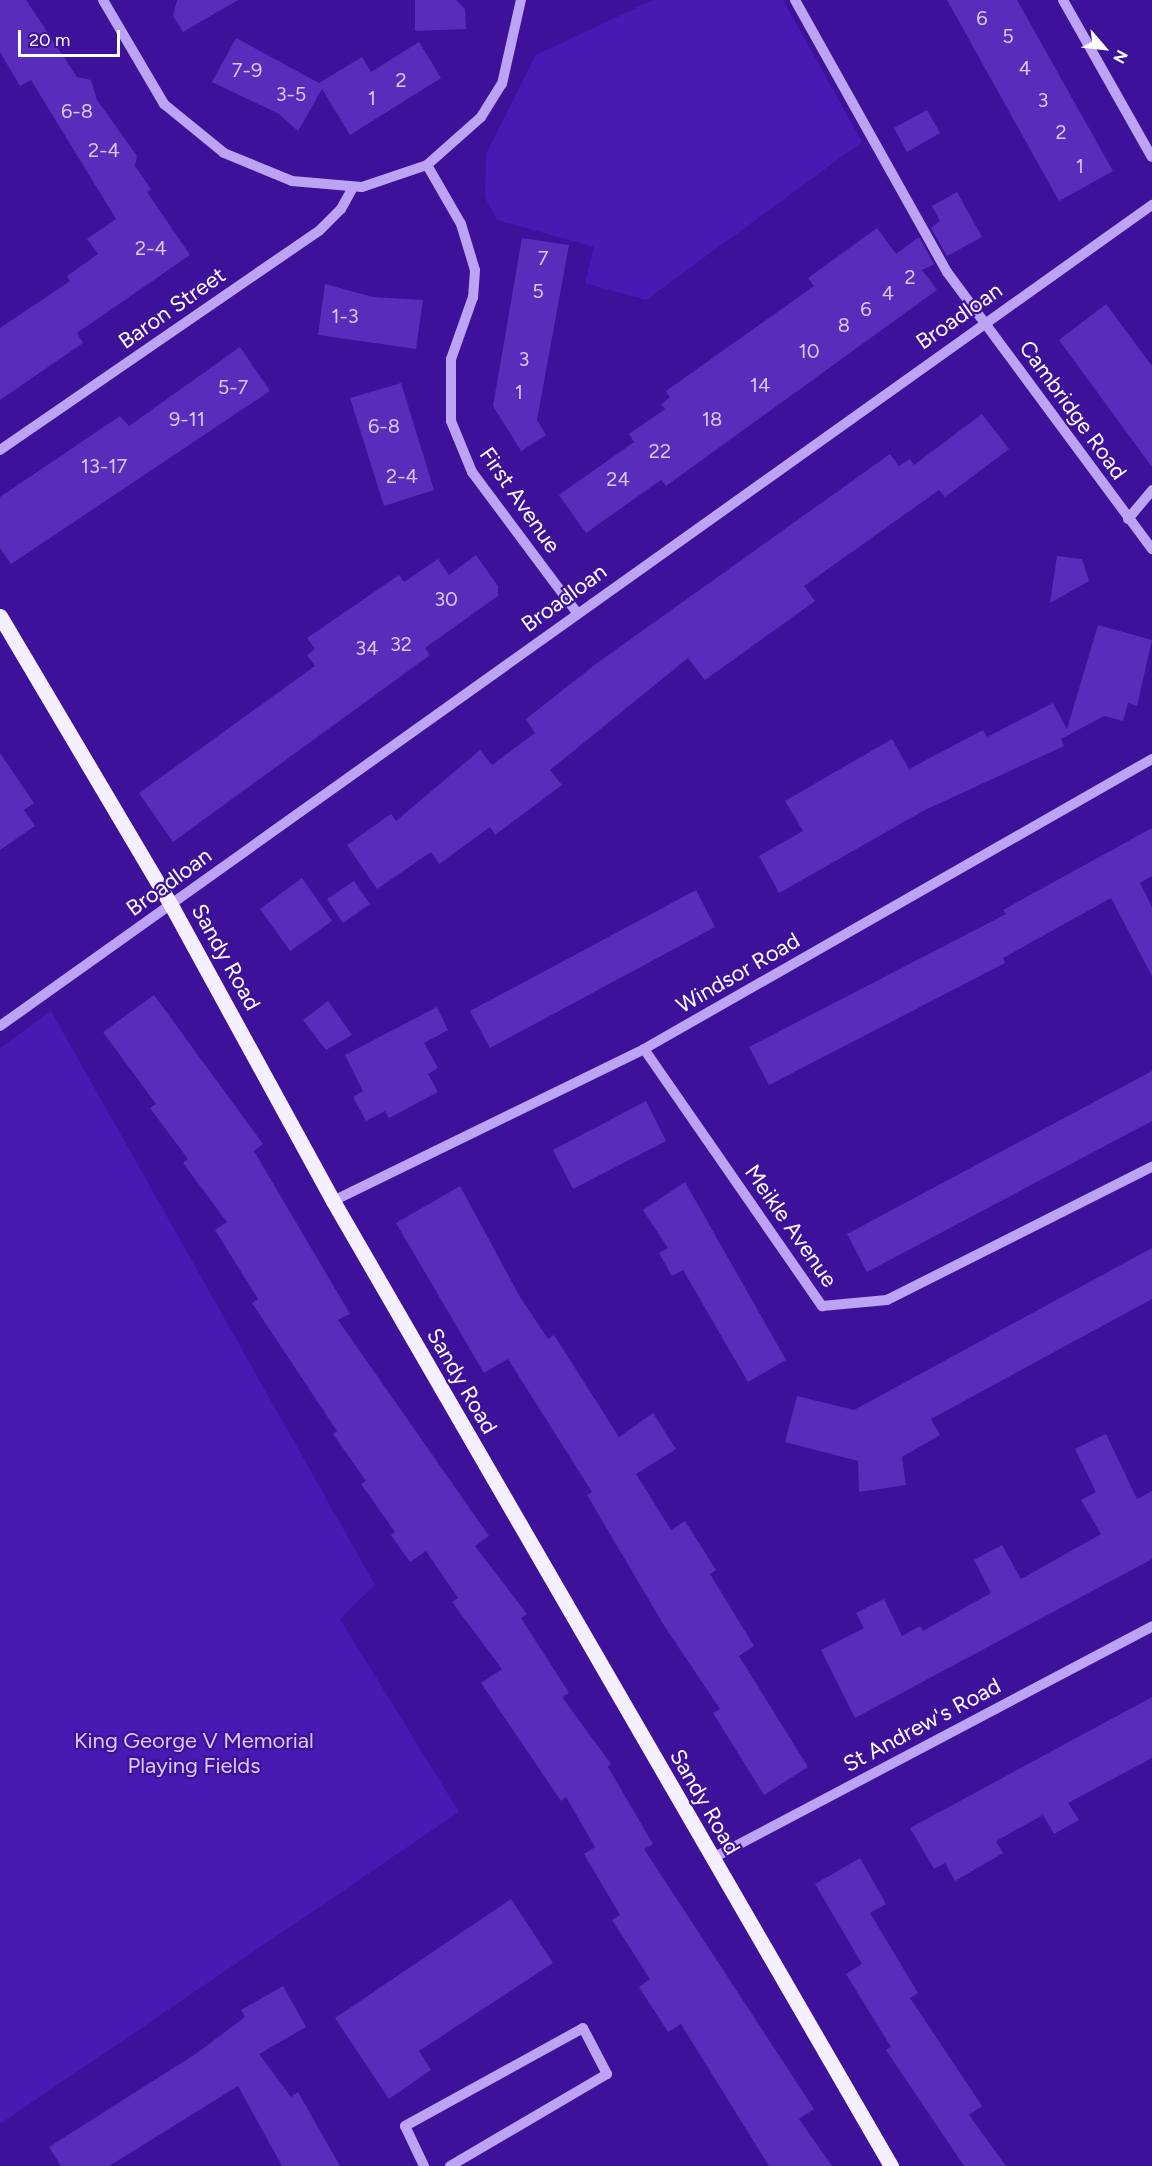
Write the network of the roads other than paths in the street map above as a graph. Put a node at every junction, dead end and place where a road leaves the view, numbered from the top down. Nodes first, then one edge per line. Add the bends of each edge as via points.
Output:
1 (103, 0) edge
2 (521, 0) edge
3 (795, 0) edge
4 (1064, 0) edge
5 (1152, 157) edge
6 (427, 165) junction
7 (353, 187) junction
8 (1152, 205) edge
9 (984, 322) junction
10 (0, 450) edge
11 (1152, 490) edge
12 (1128, 519) junction
13 (1152, 549) edge
14 (577, 613) junction
15 (0, 616) edge
16 (1152, 759) edge
17 (171, 904) junction
18 (0, 1026) edge
19 (644, 1049) junction
20 (1152, 1167) edge
21 (333, 1201) junction
22 (1152, 1626) edge
23 (711, 1859) junction
24 (424, 2166) edge
25 (450, 2166) edge
26 (891, 2166) edge

1 - 7 street via 164,104 224,153 292,181
2 - 6 street via 502,84 468,131
3 - 9 street, Cambridge Road via 947,272
4 - 5 street
6 - 7 street
6 - 14 street, First Avenue via 461,224 475,270 472,297 452,359 451,421 472,472
7 - 10 street, Baron Street via 341,209 318,231
8 - 9 street, Broadloan
9 - 12 street, Cambridge Road
9 - 14 street, Broadloan
11 - 12 street
12 - 13 street, Cambridge Road
14 - 17 street, Broadloan
15 - 17 main road, Sandy Road
16 - 19 street, Windsor Road
17 - 18 street, Broadloan
17 - 21 main road, Sandy Road
19 - 20 street, Meikle Avenue via 822,1306 887,1300
19 - 21 street, Windsor Road
21 - 23 main road, Sandy Road
22 - 23 street, St Andrew's Road
23 - 26 main road, Sandy Road
24 - 25 street via 405,2126 583,2028 607,2074

